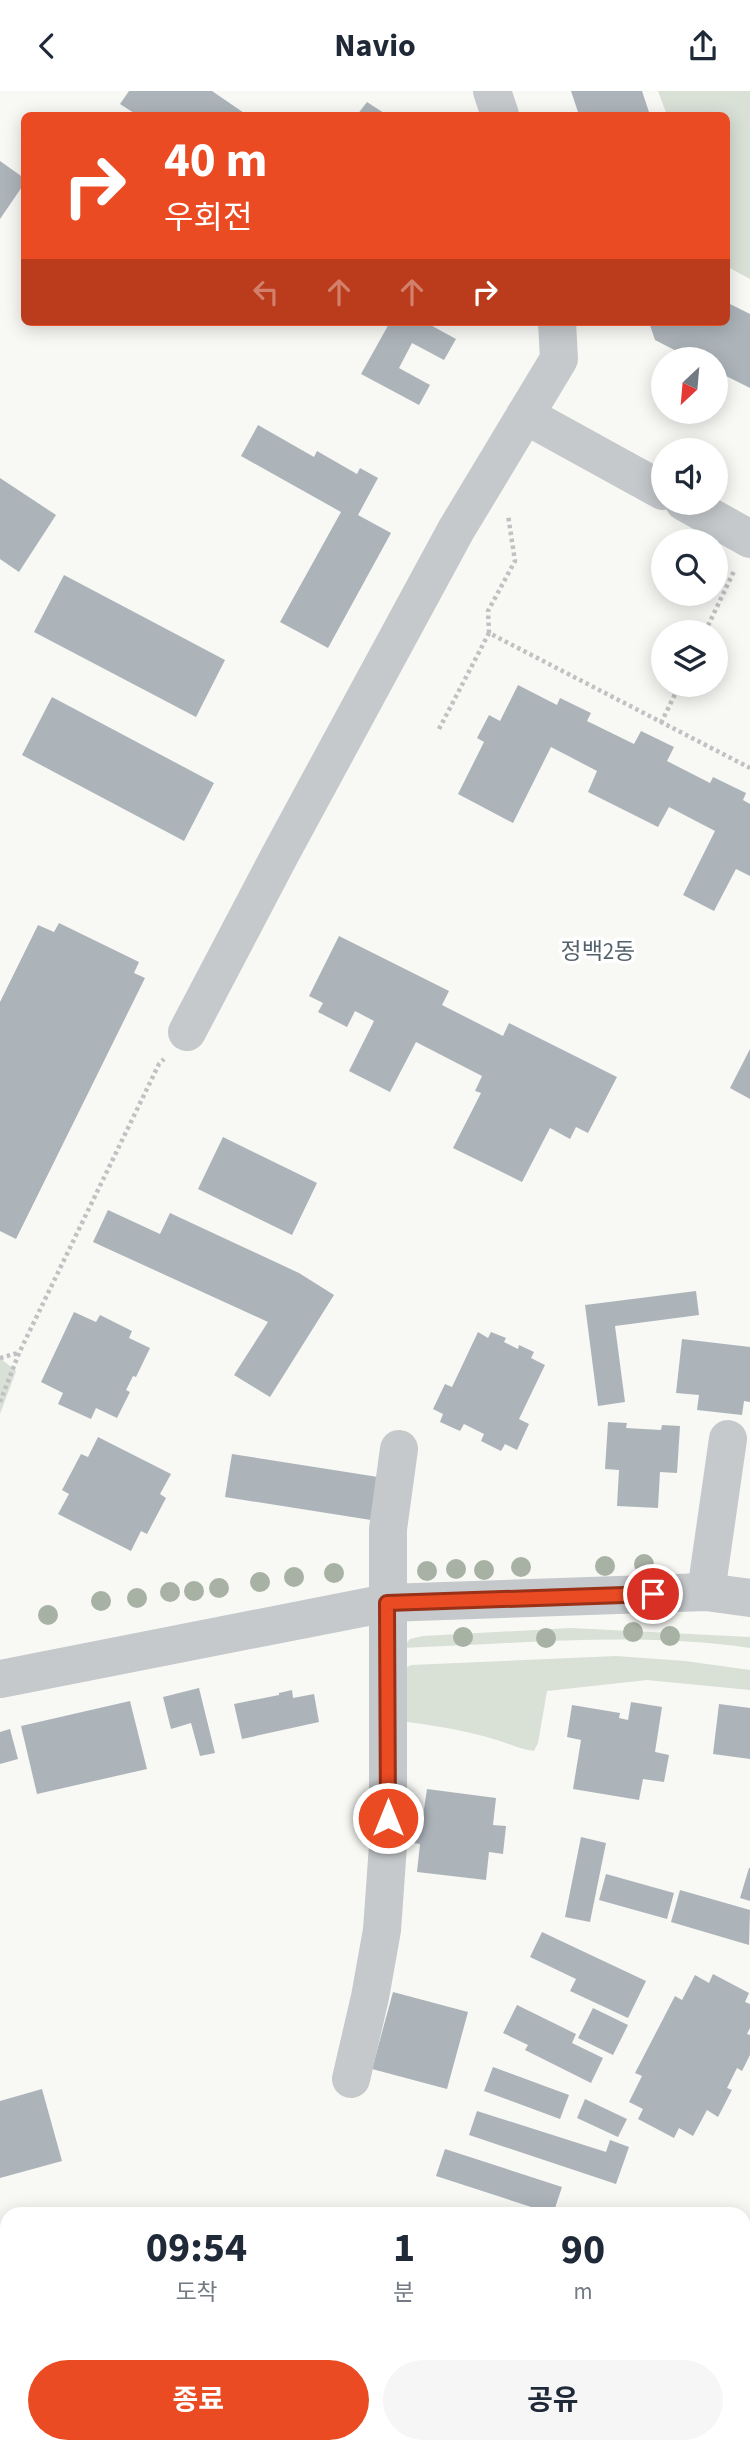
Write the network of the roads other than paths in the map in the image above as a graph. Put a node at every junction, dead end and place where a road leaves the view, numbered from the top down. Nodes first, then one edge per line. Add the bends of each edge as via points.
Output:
1 (492, 91) edge
2 (499, 112) edge
3 (557, 326) edge
4 (525, 415) junction
5 (651, 484) edge
6 (708, 515) edge
7 (750, 538) edge
8 (187, 1032) road end
9 (728, 1439) dead end
10 (399, 1449) dead end
11 (706, 1592) junction
12 (750, 1598) edge
13 (387, 1603) junction
14 (0, 1679) edge
15 (351, 2079) dead end

1 - 2 street
3 - 4 street via 559,359
4 - 5 street
4 - 8 street via 456,530
6 - 7 street
9 - 11 street
10 - 13 street via 388,1529
11 - 12 street
11 - 13 street
13 - 14 street
13 - 15 street via 388,1845 382,1930

